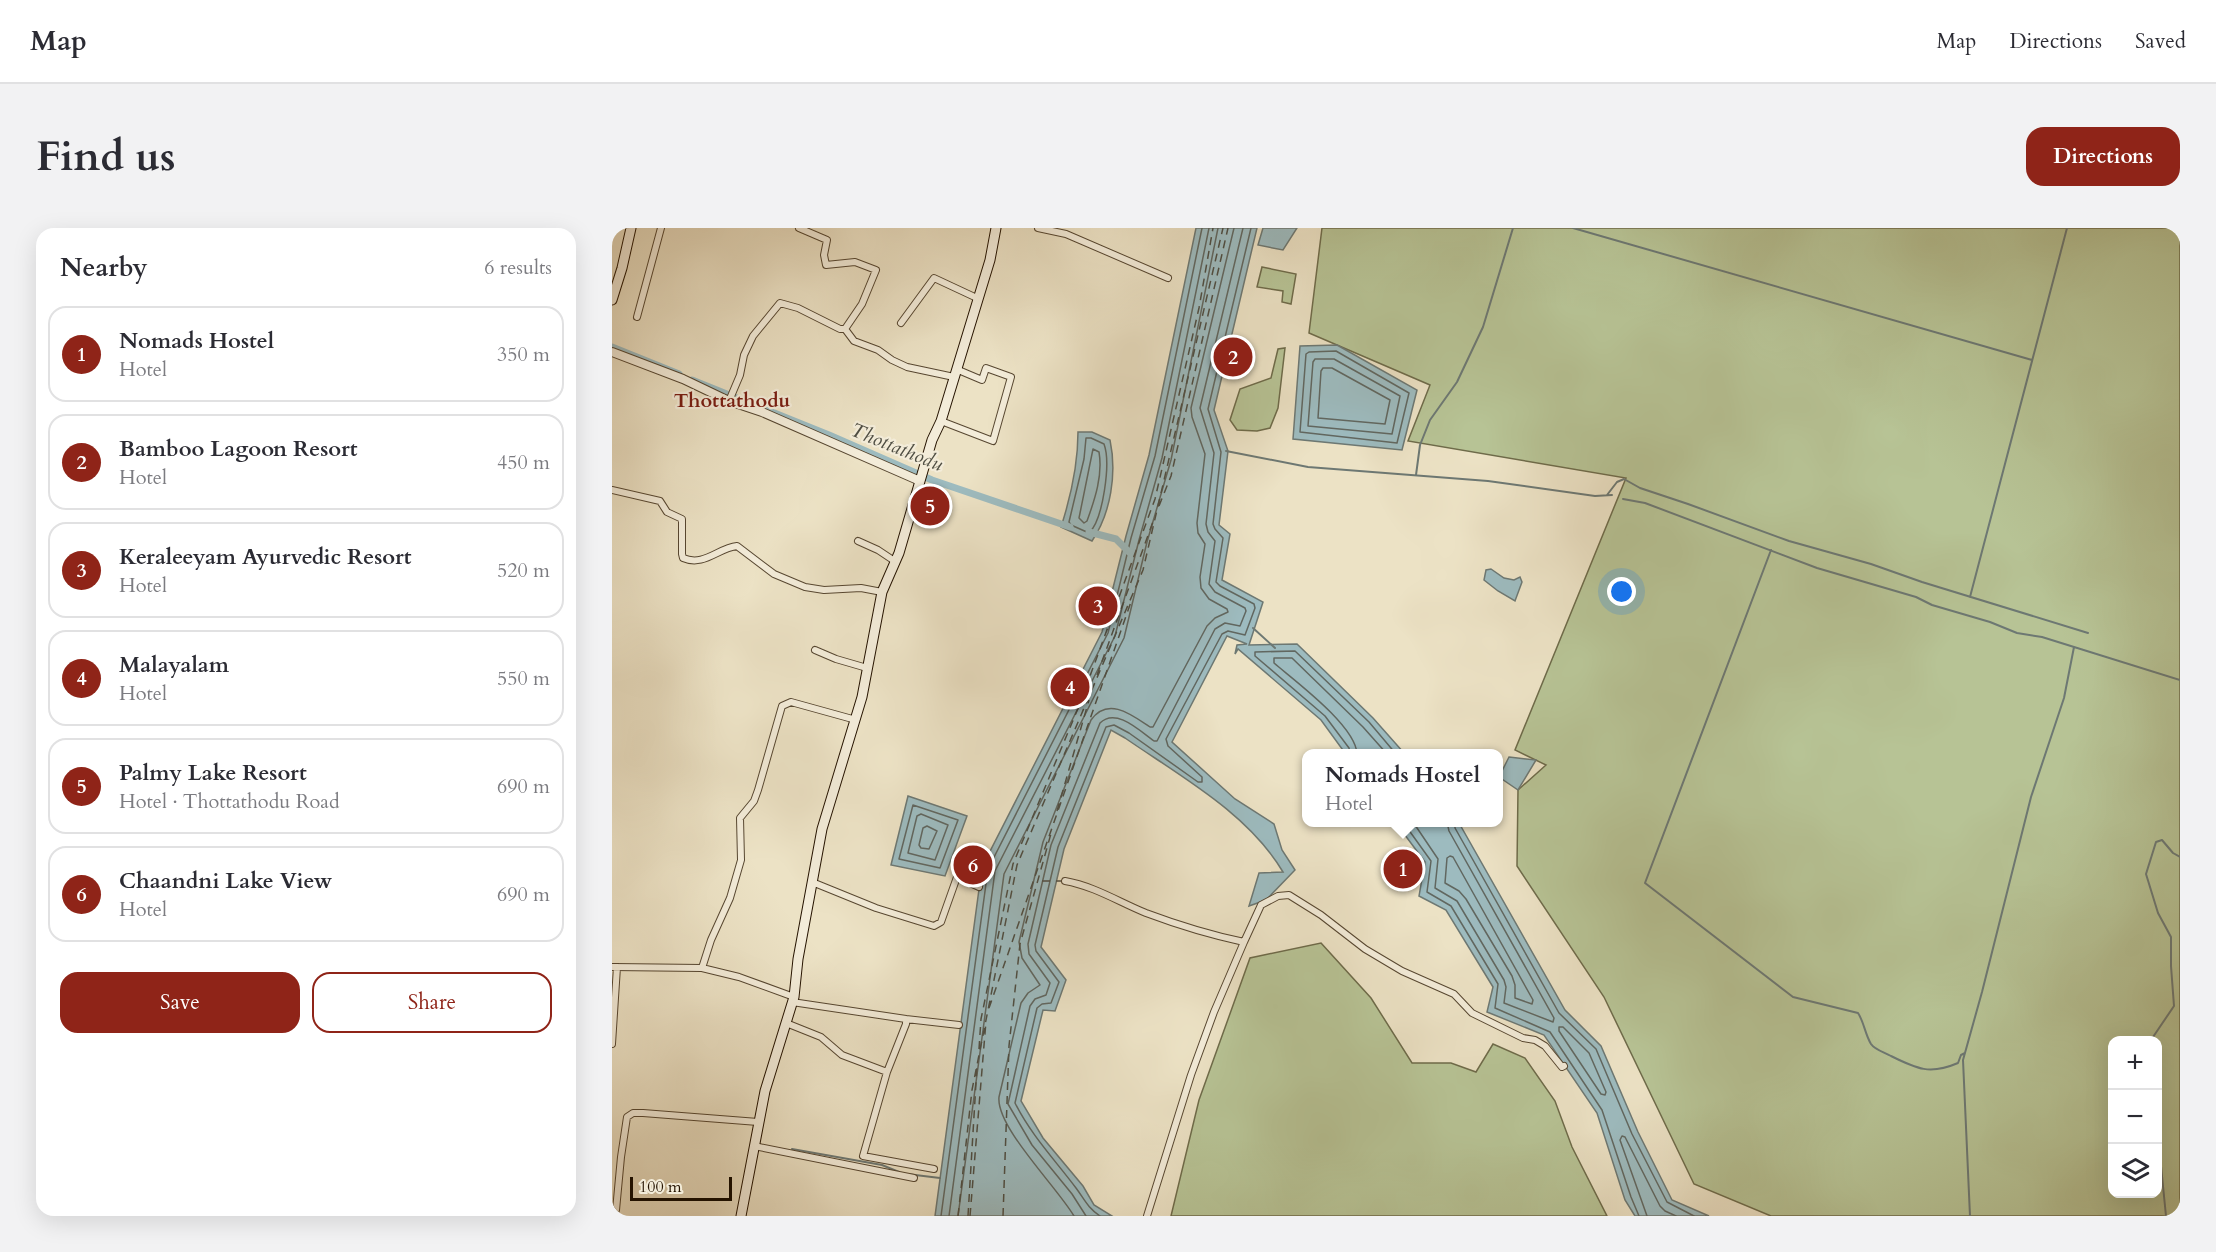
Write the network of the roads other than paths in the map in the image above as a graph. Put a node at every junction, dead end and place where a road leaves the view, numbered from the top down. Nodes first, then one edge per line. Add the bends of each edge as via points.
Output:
1 (631, 228) edge
2 (661, 228) edge
3 (799, 228) edge
4 (996, 228) edge
5 (1038, 228) edge
6 (1168, 278) dead end
7 (979, 298) junction
8 (612, 300) edge
9 (638, 316) dead end
10 (901, 323) dead end
11 (845, 329) junction
12 (612, 352) edge
13 (955, 373) junction
14 (730, 398) junction
15 (940, 421) junction
16 (921, 477) junction
17 (612, 490) edge
18 (858, 541) dead end
19 (896, 562) junction
20 (882, 592) junction
21 (815, 650) dead end
22 (867, 668) junction
23 (856, 720) junction
24 (1065, 881) dead end
25 (812, 882) junction
26 (979, 887) dead end
27 (1244, 942) junction
28 (615, 967) edge
29 (702, 968) junction
30 (793, 1000) junction
31 (906, 1019) junction
32 (786, 1023) junction
33 (959, 1025) dead end
34 (612, 1044) edge
35 (1564, 1066) dead end
36 (887, 1072) junction
37 (758, 1122) junction
38 (754, 1146) junction
39 (934, 1169) dead end
40 (914, 1178) dead end
41 (615, 1193) edge
42 (612, 1212) edge
43 (741, 1216) edge
44 (1147, 1216) edge

1 - 8 main road
2 - 9 street
3 - 11 street via 827,240 826,265 855,262 876,270 862,304
4 - 7 main road
5 - 6 street via 1066,234
7 - 10 street via 934,278
7 - 13 main road
11 - 13 street via 854,341 907,367
11 - 14 street via 780,303 753,336
12 - 14 street
13 - 15 main road
13 - 15 street via 982,380 986,368 1011,377 993,441
14 - 16 street
15 - 16 main road
16 - 19 main road
17 - 20 street via 660,501 667,512 682,519 682,554 687,560 710,558 737,546 774,574 805,587
18 - 19 street
19 - 20 main road
20 - 22 main road
21 - 22 street
22 - 23 main road
23 - 25 main road via 832,794
23 - 29 street via 791,702 782,706 754,801 740,818 741,860
24 - 27 street via 1093,888 1111,899 1207,934
25 - 26 street via 876,909 934,926 941,922 957,877
25 - 30 main road
27 - 35 street via 1261,905 1289,895 1365,949 1454,994 1472,1013 1545,1046
27 - 44 street via 1191,1075
28 - 29 street
28 - 34 street
29 - 30 street via 739,977
30 - 31 street
30 - 32 main road
31 - 33 street
31 - 36 street
32 - 36 street via 821,1037 842,1055
32 - 37 main road
36 - 39 street via 862,1156
37 - 38 main road
37 - 41 street via 633,1113 627,1117
38 - 40 street
38 - 43 main road
41 - 42 street via 616,1210

